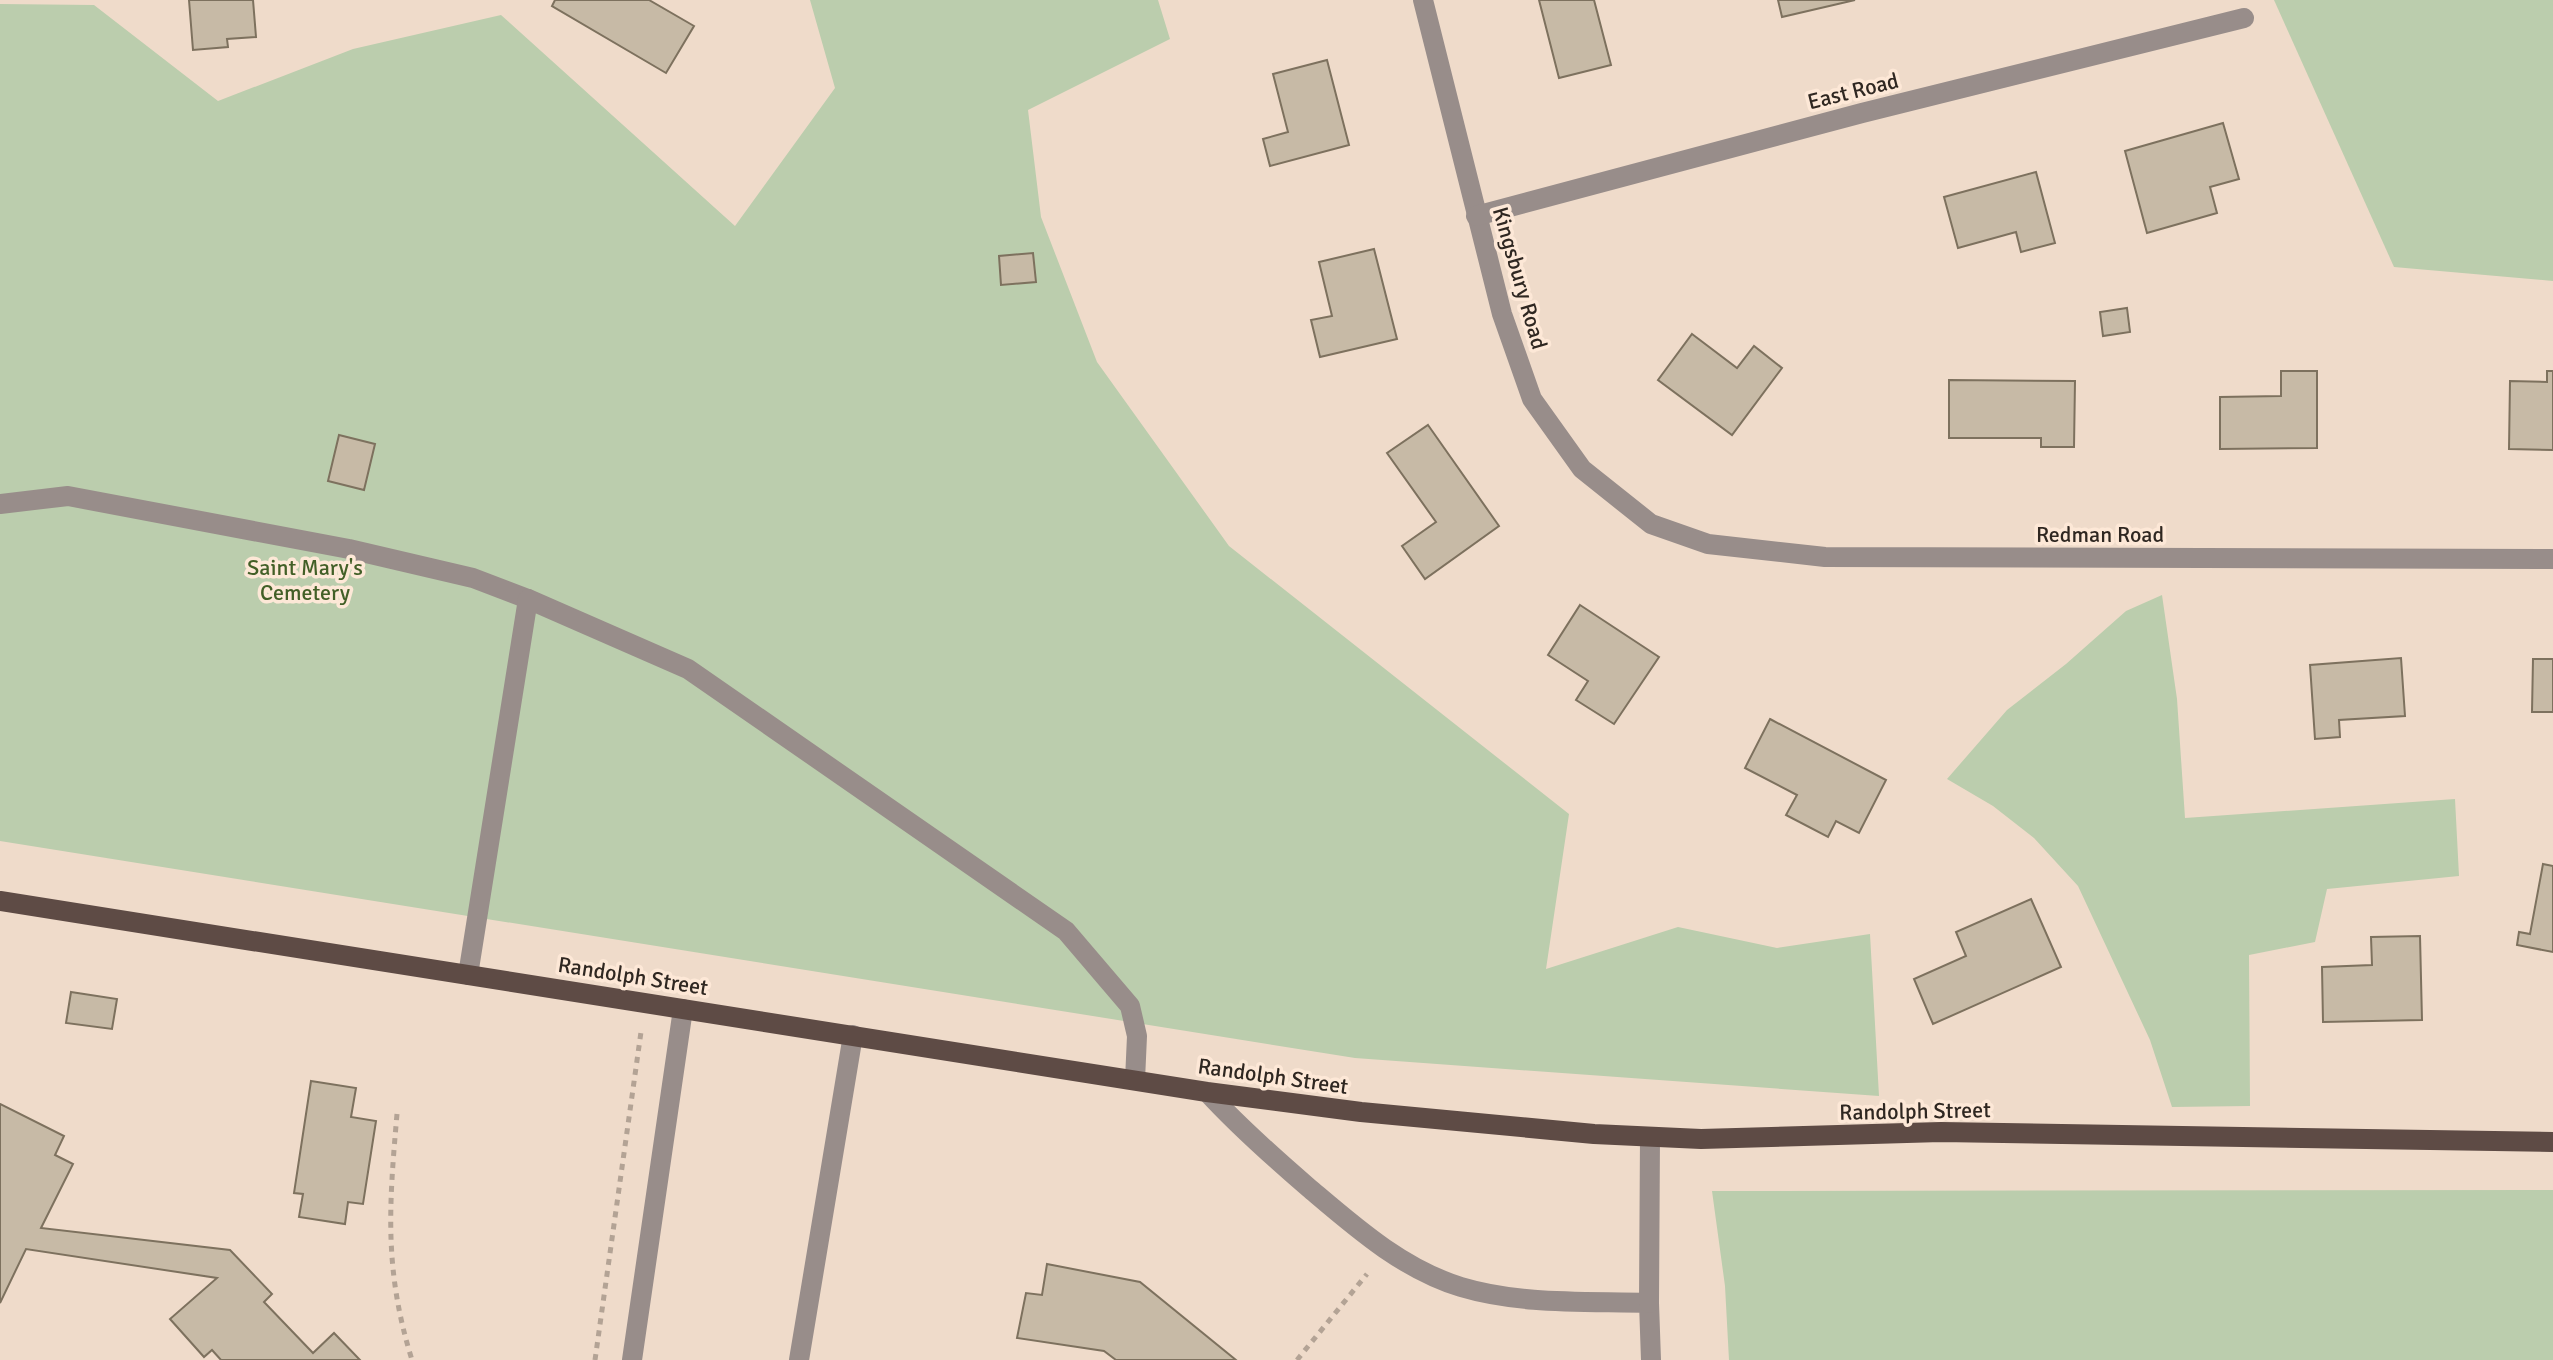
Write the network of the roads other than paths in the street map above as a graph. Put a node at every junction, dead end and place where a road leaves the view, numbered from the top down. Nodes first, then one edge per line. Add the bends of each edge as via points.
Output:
1 (1423, 0) edge
2 (2244, 18) dead end
3 (1476, 216) junction
4 (0, 504) edge
5 (1651, 524) joint
6 (2553, 559) edge
7 (528, 599) junction
8 (0, 901) edge
9 (468, 975) junction
10 (683, 1009) junction
11 (853, 1035) junction
12 (1135, 1080) junction
13 (1207, 1092) junction
14 (1650, 1137) junction
15 (2553, 1142) edge
16 (1649, 1303) junction
17 (632, 1360) edge
18 (799, 1360) edge
19 (1651, 1360) edge

1 - 3 street, Kingsbury Road
2 - 3 street, East Road
3 - 5 street, Kingsbury Road via 1532,399 1582,469
4 - 7 street via 68,496 349,549 473,578
5 - 6 street, Redman Road via 1708,544 1825,557
7 - 9 street
7 - 12 street via 688,669 1066,931 1130,1006 1137,1036
8 - 9 main road, Randolph Street
9 - 10 main road, Randolph Street
10 - 11 main road, Randolph Street
10 - 17 street
11 - 12 main road, Randolph Street
11 - 18 street
12 - 13 main road, Randolph Street
13 - 14 main road, Randolph Street via 1361,1112
13 - 16 street via 1244,1132 1348,1222 1404,1262 1460,1287 1509,1297
14 - 15 main road, Randolph Street via 1941,1132
14 - 16 street
16 - 19 street

